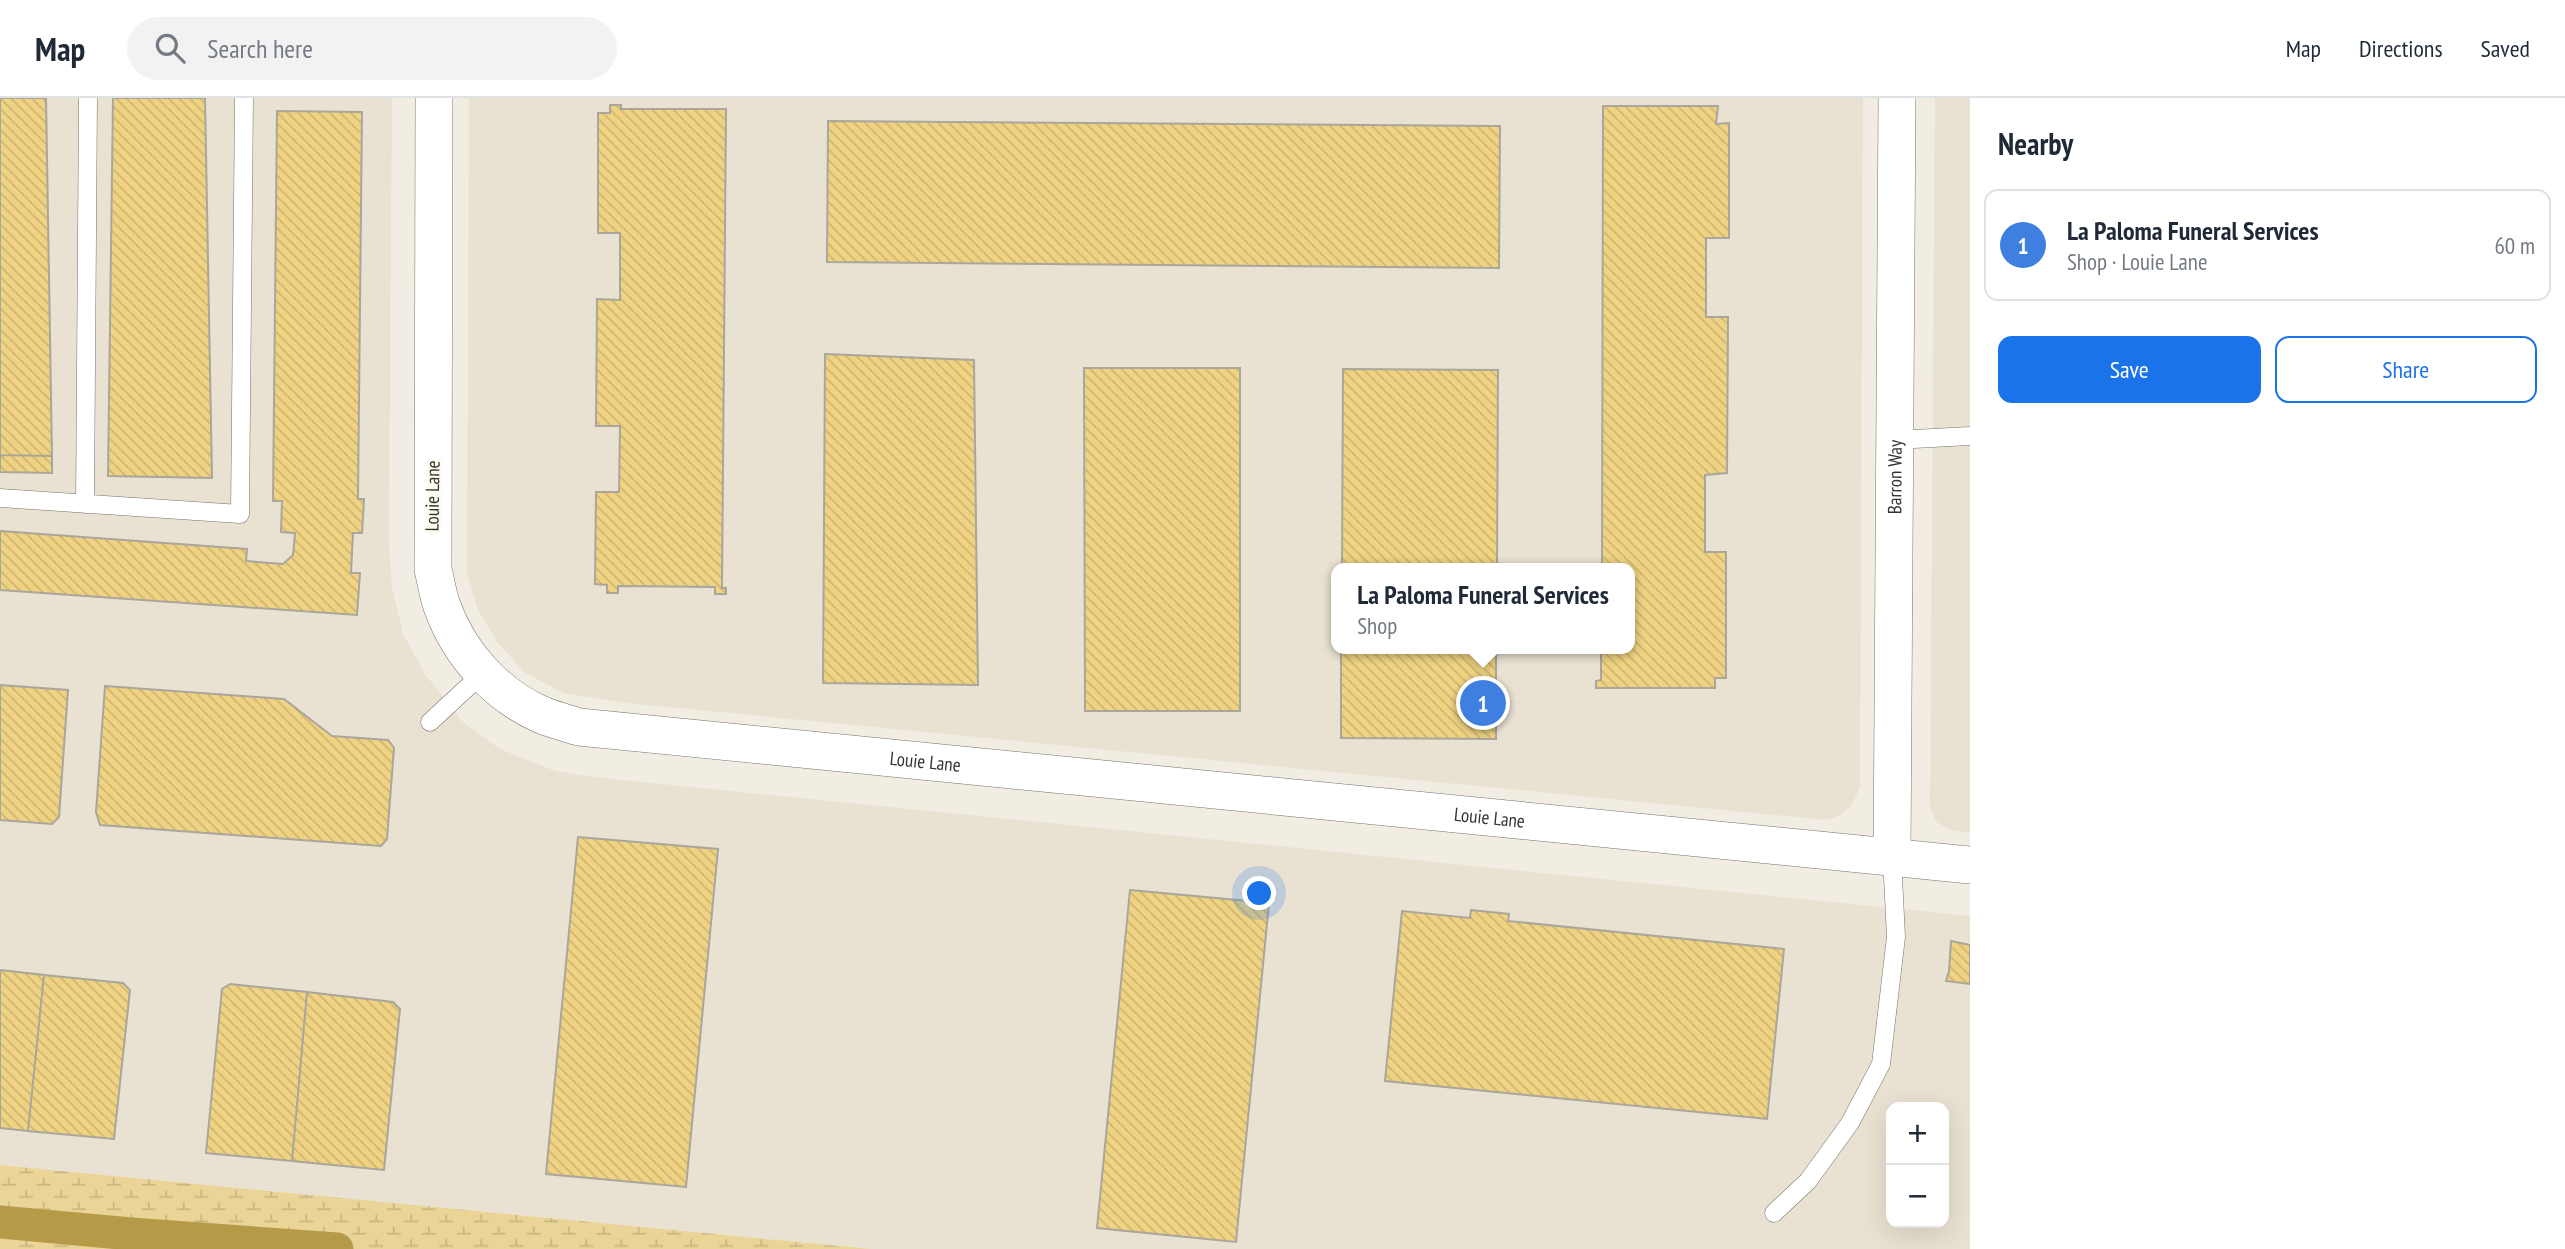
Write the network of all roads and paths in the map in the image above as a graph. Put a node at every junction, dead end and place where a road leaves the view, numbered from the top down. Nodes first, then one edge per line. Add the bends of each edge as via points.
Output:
1 (88, 98) edge
2 (244, 98) edge
3 (434, 98) edge
4 (1897, 98) edge
5 (1970, 436) edge
6 (1895, 440) junction
7 (0, 498) edge
8 (85, 504) junction
9 (483, 673) junction
10 (430, 722) dead end
11 (1892, 857) junction
12 (1970, 865) edge
13 (1774, 1213) dead end

1 - 8 lane
2 - 8 lane via 240,514
3 - 9 street, Louie Lane via 433,569 457,639
4 - 6 street, Barron Way
5 - 6 lane
6 - 11 street, Barron Way
7 - 8 lane
9 - 10 lane
9 - 11 street, Louie Lane via 510,697 542,715 579,727
11 - 12 street, Louie Lane
11 - 13 lane via 1896,937 1881,1064 1829,1152 1808,1181

